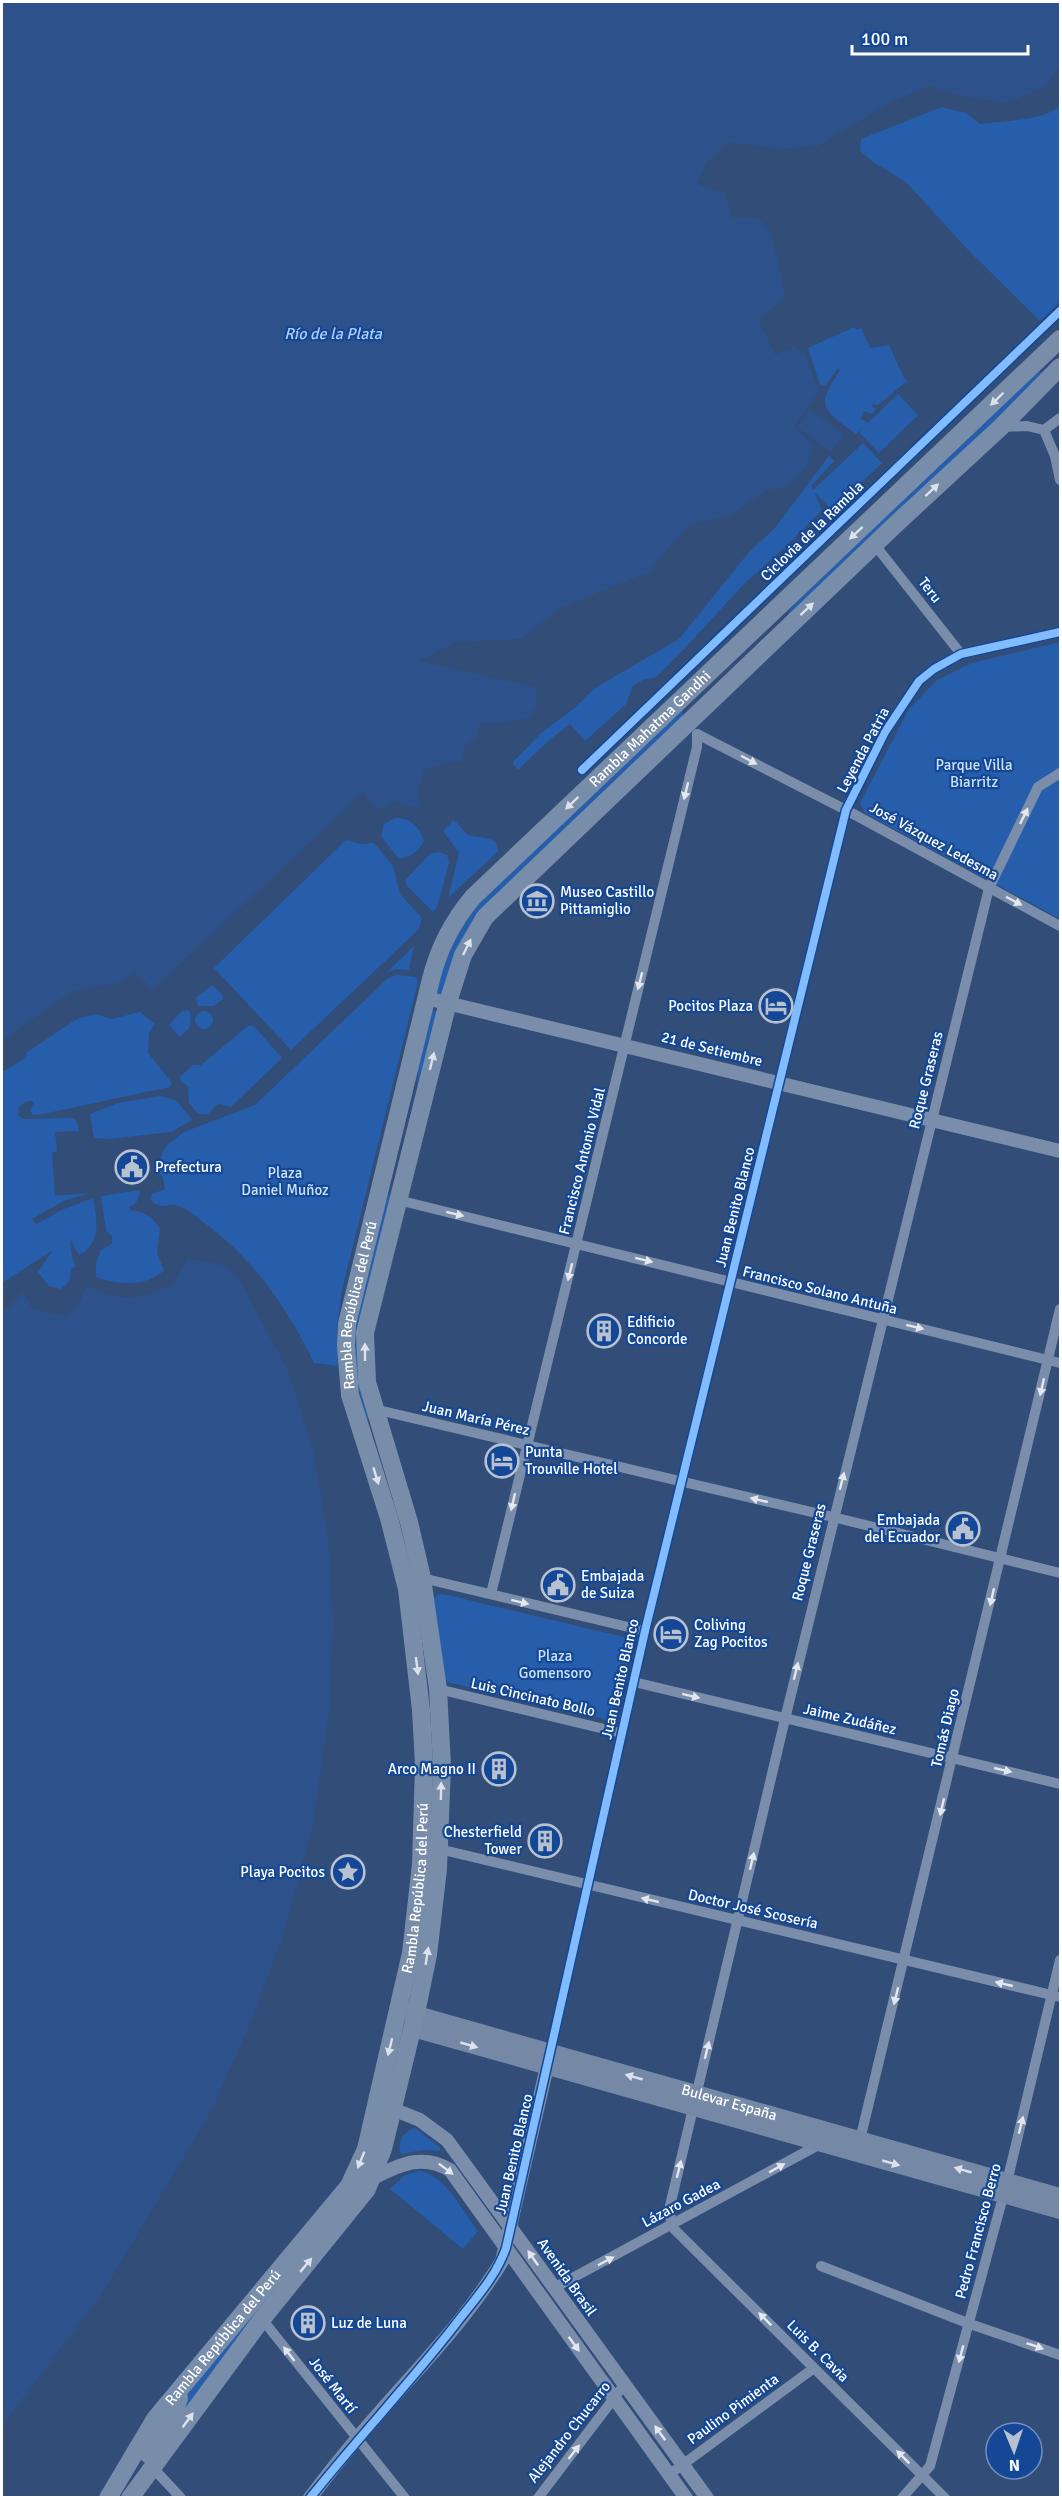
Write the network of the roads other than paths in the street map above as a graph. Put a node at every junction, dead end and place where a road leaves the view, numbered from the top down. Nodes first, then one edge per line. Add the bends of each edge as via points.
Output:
1 (1060, 339) edge
2 (1040, 359) junction
3 (1058, 373) edge
4 (1060, 418) edge
5 (1001, 427) junction
6 (1044, 430) junction
7 (1060, 480) edge
8 (875, 545) junction
9 (797, 589) junction
10 (1060, 632) edge
11 (961, 654) junction
12 (693, 728) junction
13 (1060, 773) edge
14 (846, 810) junction
15 (989, 888) junction
16 (1060, 926) edge
17 (426, 998) junction
18 (448, 1002) junction
19 (625, 1044) junction
20 (411, 1058) junction
21 (779, 1082) junction
22 (932, 1119) junction
23 (1060, 1151) edge
24 (376, 1200) joint
25 (398, 1200) junction
26 (577, 1244) junction
27 (731, 1282) junction
28 (1060, 1309) edge
29 (882, 1319) junction
30 (1048, 1360) junction
31 (1060, 1363) edge
32 (374, 1409) junction
33 (527, 1446) junction
34 (683, 1483) junction
35 (833, 1517) junction
36 (1001, 1558) junction
37 (1060, 1574) edge
38 (422, 1578) junction
39 (491, 1594) junction
40 (645, 1631) junction
41 (634, 1682) junction
42 (438, 1689) junction
43 (785, 1719) junction
44 (621, 1733) junction
45 (953, 1758) junction
46 (1060, 1784) edge
47 (439, 1850) junction
48 (588, 1885) junction
49 (739, 1921) junction
50 (905, 1960) junction
51 (1060, 1960) edge
52 (1056, 1996) edge
53 (409, 2017) junction
54 (549, 2060) junction
55 (695, 2101) junction
56 (385, 2106) junction
57 (822, 2144) junction
58 (859, 2147) junction
59 (373, 2178) junction
60 (1005, 2189) junction
61 (1060, 2196) edge
62 (1060, 2211) edge
63 (511, 2226) junction
64 (671, 2226) junction
65 (506, 2248) junction
66 (821, 2266) dead end
67 (554, 2288) junction
68 (262, 2319) junction
69 (970, 2324) junction
70 (1060, 2355) edge
71 (814, 2368) junction
72 (624, 2385) junction
73 (180, 2389) junction
74 (615, 2400) junction
75 (356, 2439) junction
76 (682, 2465) junction
77 (153, 2468) junction
78 (670, 2475) junction
79 (923, 2476) junction
80 (108, 2498) edge
81 (130, 2498) edge
82 (181, 2498) edge
83 (310, 2498) edge
84 (405, 2498) edge
85 (538, 2498) edge
86 (686, 2498) edge
87 (707, 2498) edge
88 (902, 2498) edge
89 (945, 2498) edge

1 - 2 main road, Rambla Mahatma Gandhi
2 - 3 street
2 -> 9 main road, Rambla Mahatma Gandhi
3 - 5 main road, Rambla Mahatma Gandhi
4 - 6 street
5 - 6 street
8 -> 5 main road, Rambla Mahatma Gandhi
6 - 7 street
8 - 11 street, Teru
12 -> 8 main road, Rambla Mahatma Gandhi
9 - 12 main road via 780,619 690,705 687,716
9 -> 17 main road, Rambla Mahatma Gandhi via 473,897 442,945
10 - 11 street, Leyenda Patria
11 - 14 street, Leyenda Patria via 919,681 885,732
12 -> 14 street, José Vázquez Ledesma
18 -> 12 main road, Rambla Mahatma Gandhi via 463,955 485,917
12 -> 19 street, Francisco Antonio Vidal via 697,747
15 -> 13 street, Roque Graseras via 1038,787
14 - 15 street, José Vázquez Ledesma
14 - 21 street, Juan Benito Blanco
15 -> 16 street, José Vázquez Ledesma
15 - 22 street, Roque Graseras
17 - 18 street, 21 de Setiembre
17 - 20 main road, Rambla Mahatma Gandhi
18 - 19 street, 21 de Setiembre
25 -> 18 main road, Rambla Mahatma Gandhi
19 - 21 street, 21 de Setiembre
19 - 26 street, Francisco Antonio Vidal
20 - 24 main road, Rambla Mahatma Gandhi
20 - 25 main road via 414,1088 390,1184
21 - 22 street, 21 de Setiembre
21 - 27 street, Juan Benito Blanco
22 - 23 street, 21 de Setiembre
22 - 29 street, Roque Graseras
24 -> 53 main road, Rambla República del Perú via 349,1310 346,1346 350,1395 407,1589 422,1710 421,1864 411,1953
25 -> 26 street, Francisco Solano Antuña
32 -> 25 main road, Rambla República del Perú via 365,1370 365,1333
26 -> 27 street, Francisco Solano Antuña
26 -> 33 street, Francisco Antonio Vidal
27 - 29 street, Francisco Solano Antuña
27 - 34 street, Juan Benito Blanco
28 - 30 street, Tomás Diago
29 -> 30 street, Francisco Solano Antuña
35 -> 29 street, Roque Graseras
30 - 31 street, Francisco Solano Antuña
30 -> 36 street, Tomás Diago
32 - 33 street, Juan María Pérez
32 - 38 main road, Rambla República del Perú
33 - 34 street, Juan María Pérez
33 -> 39 street, Francisco Antonio Vidal
35 -> 34 street, Juan María Pérez
34 - 40 street, Juan Benito Blanco
35 - 36 street, Juan María Pérez
43 -> 35 street, Roque Graseras
36 - 37 street, Juan María Pérez
36 -> 45 street, Tomás Diago
38 - 39 street
38 - 42 main road, Rambla República del Perú
39 -> 40 street
40 - 41 street, Juan Benito Blanco
41 -> 43 street, Jaime Zudáñez
41 - 44 street, Juan Benito Blanco
42 - 44 street, Luis Cincinato Bollo
47 -> 42 main road, Rambla República del Perú via 442,1766
43 - 45 street, Jaime Zudáñez
49 -> 43 street, Roque Graseras
44 - 48 street, Juan Benito Blanco
45 -> 46 street, Jaime Zudáñez
45 -> 50 street, Tomás Diago
47 - 48 street, Doctor José Scosería
53 -> 47 main road, Rambla República del Perú via 428,1955
49 -> 48 street, Doctor José Scosería
48 - 54 street, Juan Benito Blanco
49 - 50 street, Doctor José Scosería
55 -> 49 street, Roque Graseras
52 -> 50 street, Doctor José Scosería
50 -> 58 street, Tomás Diago
51 - 52 street, Pedro Francisco Berro
60 -> 52 street, Pedro Francisco Berro
53 - 54 main road, Bulevar España
53 - 56 main road, Rambla República del Perú
54 - 55 main road, Bulevar España
54 - 63 street, Juan Benito Blanco
55 - 57 main road, Bulevar España
55 - 58 main road, Bulevar España
64 -> 55 street, Roque Graseras via 670,2206
56 - 59 main road, Rambla República del Perú via 383,2149
56 - 63 street, Avenida Brasil via 420,2120 447,2140
56 -> 73 main road, Rambla República del Perú via 349,2186
57 - 58 main road, Bulevar España
64 -> 57 street, Lázaro Gadea
58 - 60 main road, Bulevar España
59 -> 65 street via 412,2161 429,2160 443,2166 457,2179
68 -> 59 main road, Rambla República del Perú via 362,2197
60 - 61 main road, Bulevar España
60 - 62 main road, Bulevar España
60 - 69 street, Pedro Francisco Berro
63 - 65 street, Juan Benito Blanco
67 -> 63 street, Avenida Brasil
67 -> 64 street, Lázaro Gadea
71 -> 64 street, Luis B. Cavia
65 -> 74 street
65 - 75 street, Juan Benito Blanco via 492,2278
66 - 69 street
67 - 72 street, Avenida Brasil
75 -> 68 street, José Martí
77 -> 68 main road, Rambla República del Perú
69 -> 70 street
69 -> 79 street, Pedro Francisco Berro via 930,2466
71 - 76 street, Paulino Pimienta
79 -> 71 street, Luis B. Cavia
72 - 74 street, Alejandro Chucarro
76 -> 72 street, Avenida Brasil
73 - 77 main road via 176,2410 150,2450
73 - 80 main road, Rambla República del Perú via 155,2419
74 - 78 street
85 -> 74 street, Alejandro Chucarro
75 - 83 street, Juan Benito Blanco
75 - 84 street, José Martí
76 - 78 street, Paulino Pimienta
76 - 87 street, Avenida Brasil
77 - 81 main road, Rambla República del Perú
77 - 82 street
78 - 86 street
79 - 88 street, Pedro Francisco Berro
79 - 89 street, Luis B. Cavia

